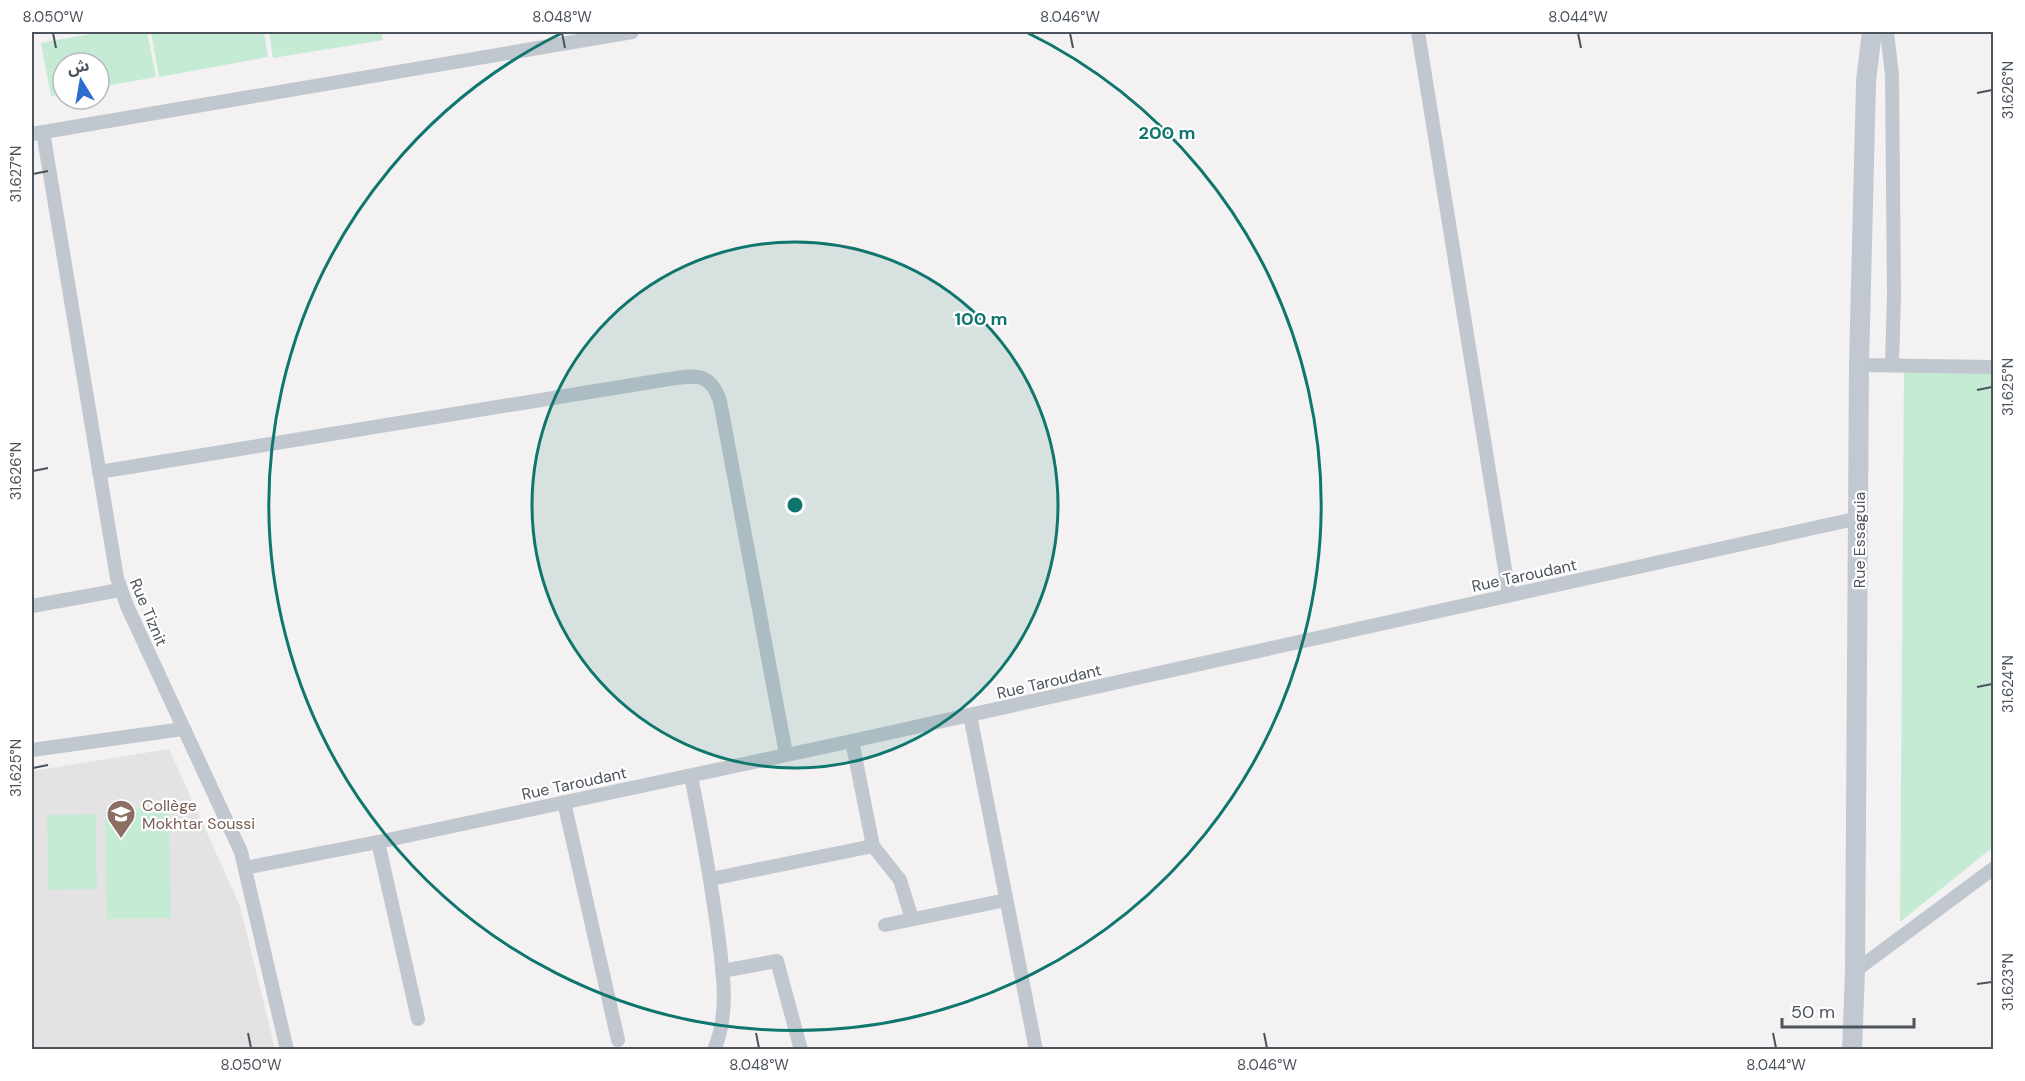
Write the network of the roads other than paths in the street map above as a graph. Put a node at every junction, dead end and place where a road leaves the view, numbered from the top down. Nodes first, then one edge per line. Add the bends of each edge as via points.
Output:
1 (632, 32) edge
2 (1418, 32) edge
3 (1872, 32) edge
4 (1887, 32) edge
5 (37, 133) edge
6 (1892, 364) junction
7 (1859, 365) junction
8 (1994, 367) edge
9 (99, 472) junction
10 (1859, 518) junction
11 (120, 590) junction
12 (1509, 594) junction
13 (32, 606) edge
14 (970, 715) junction
15 (183, 729) junction
16 (852, 741) junction
17 (32, 750) edge
18 (786, 754) junction
19 (691, 776) junction
20 (564, 802) junction
21 (378, 842) junction
22 (873, 846) junction
23 (245, 868) junction
24 (1994, 868) edge
25 (711, 879) junction
26 (1006, 900) junction
27 (912, 919) junction
28 (885, 925) dead end
29 (722, 971) junction
30 (1855, 971) junction
31 (418, 1019) dead end
32 (618, 1040) dead end
33 (287, 1050) edge
34 (714, 1050) edge
35 (801, 1050) edge
36 (1035, 1050) edge
37 (1852, 1050) edge

1 - 5 street
2 - 12 street
3 - 7 street, Rue Essaguia via 1866,81
4 - 6 street via 1893,75
5 - 9 street, Rue Tiznit
6 - 7 street
6 - 8 street
7 - 10 street, Rue Essaguia
9 - 11 street, Rue Tiznit
9 - 18 street via 663,380 702,378 711,383 720,401
10 - 12 street, Rue Taroudant
10 - 30 street, Rue Essaguia
11 - 13 street
11 - 15 street, Rue Tiznit
12 - 14 street, Rue Taroudant
14 - 16 street, Rue Taroudant
14 - 26 street
15 - 17 street
15 - 23 street, Rue Tiznit
16 - 18 street, Rue Taroudant
16 - 22 street
18 - 19 street, Rue Taroudant
19 - 20 street, Rue Taroudant
19 - 25 street
20 - 21 street, Rue Taroudant
20 - 32 street
21 - 23 street, Rue Taroudant
21 - 31 street
22 - 25 street
22 - 27 street via 900,880
23 - 33 street, Rue Tiznit
24 - 30 street
25 - 29 street
26 - 27 street
26 - 36 street
27 - 28 street
29 - 34 street via 723,1016
29 - 35 street via 777,961
30 - 37 street, Rue Essaguia

